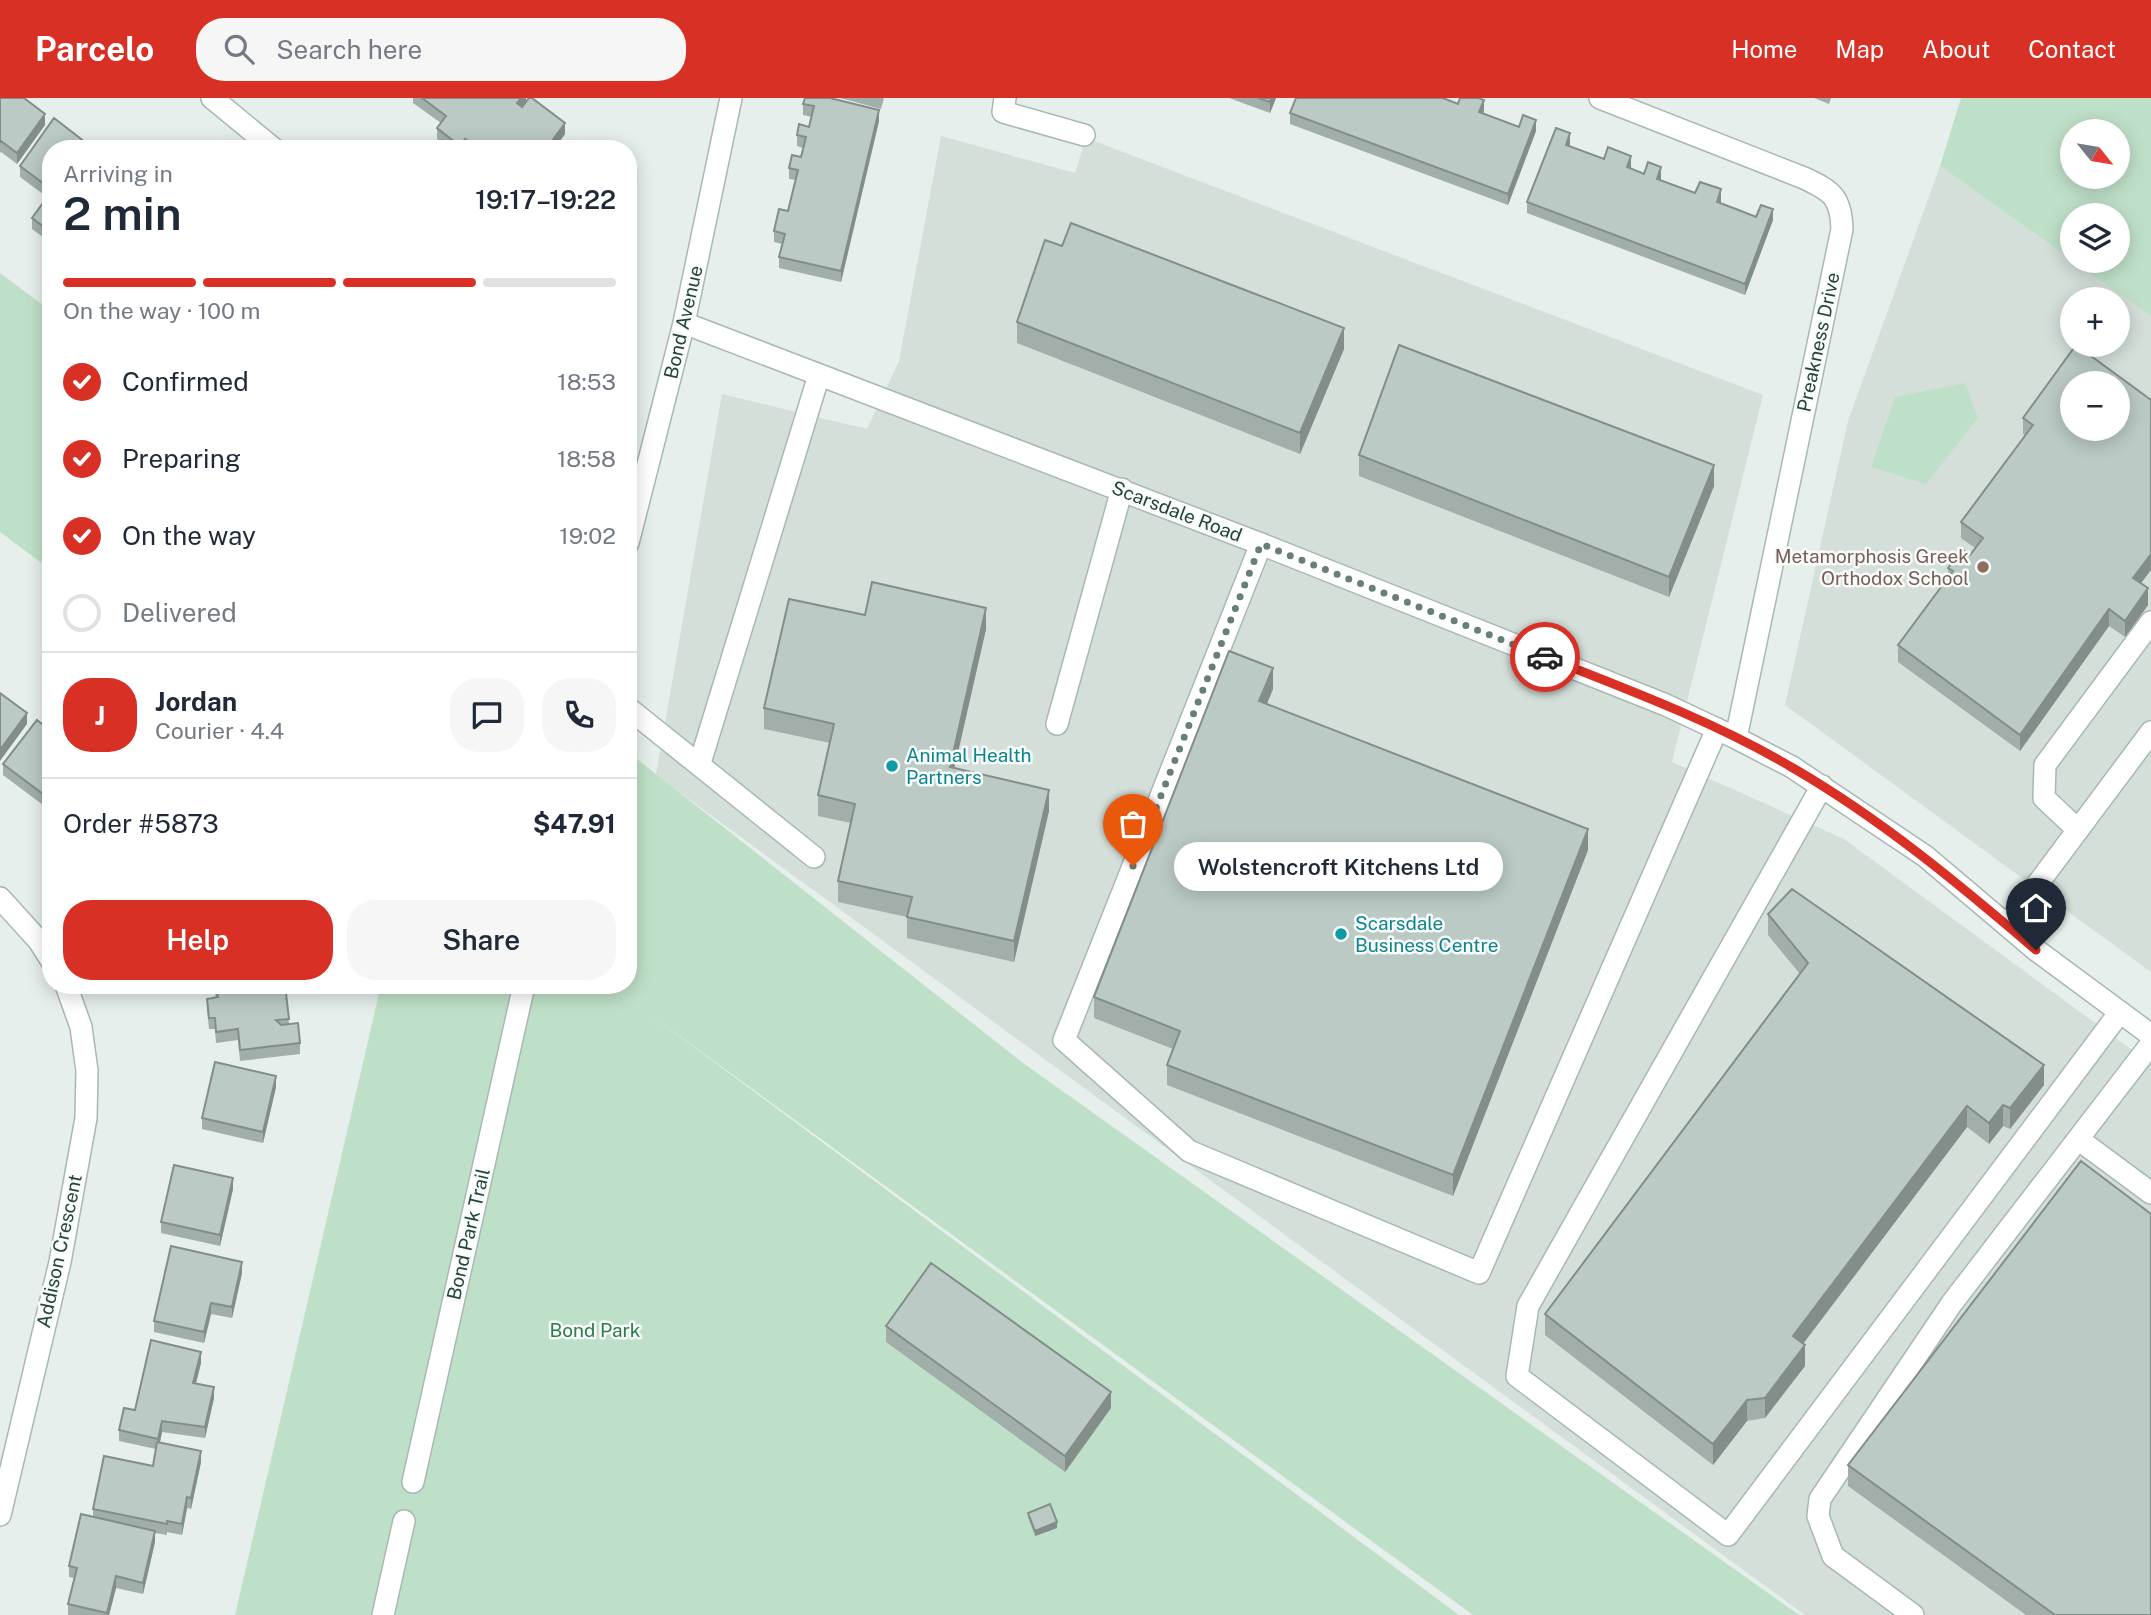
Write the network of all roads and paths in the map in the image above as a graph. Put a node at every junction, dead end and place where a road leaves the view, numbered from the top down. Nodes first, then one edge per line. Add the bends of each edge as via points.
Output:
1 (212, 98) edge
2 (731, 98) edge
3 (1005, 98) edge
4 (1600, 98) edge
5 (1084, 135) dead end
6 (263, 140) edge
7 (684, 323) junction
8 (819, 375) junction
9 (1122, 489) junction
10 (637, 508) edge
11 (1261, 544) junction
12 (2151, 622) edge
13 (637, 715) edge
14 (1057, 724) dead end
15 (2151, 732) edge
16 (1726, 734) junction
17 (700, 763) junction
18 (1822, 786) junction
19 (2078, 830) junction
20 (814, 857) dead end
21 (0, 898) edge
22 (2007, 925) junction
23 (42, 946) edge
24 (69, 994) edge
25 (522, 994) edge
26 (2120, 1012) junction
27 (2151, 1035) edge
28 (2151, 1044) edge
29 (2078, 1139) junction
30 (2151, 1193) edge
31 (413, 1482) dead end
32 (0, 1515) edge
33 (404, 1521) dead end
34 (383, 1615) edge
35 (1913, 1615) edge

1 - 6 street
2 - 7 street, Bond Avenue
3 - 5 street via 1003,112
4 - 16 street, Preakness Drive via 1804,178 1828,190 1841,208 1842,229
7 - 8 street, Scarsdale Road
7 - 10 street, Bond Avenue
8 - 9 street, Scarsdale Road
8 - 17 street
9 - 11 street, Scarsdale Road
9 - 14 street
11 - 16 street, Scarsdale Road via 1666,705
11 - 16 street, Preakness Drive via 1064,1040 1189,1151 1479,1273
12 - 19 street via 2045,765 2044,798
13 - 17 street
15 - 19 street
16 - 18 street, Scarsdale Road
17 - 20 street
18 - 22 street, Scarsdale Road via 1925,856
18 - 26 street via 1528,1306 1517,1376 1728,1535
19 - 22 street
21 - 23 street
22 - 26 street, Scarsdale Road
24 - 32 street, Addison Crescent via 81,1027 87,1071 86,1118 60,1262
25 - 31 street, Bond Park Trail
26 - 27 street, Scarsdale Road
28 - 29 street
29 - 30 street
29 - 35 street via 1952,1303 1820,1499 1818,1516 1833,1556
33 - 34 street

